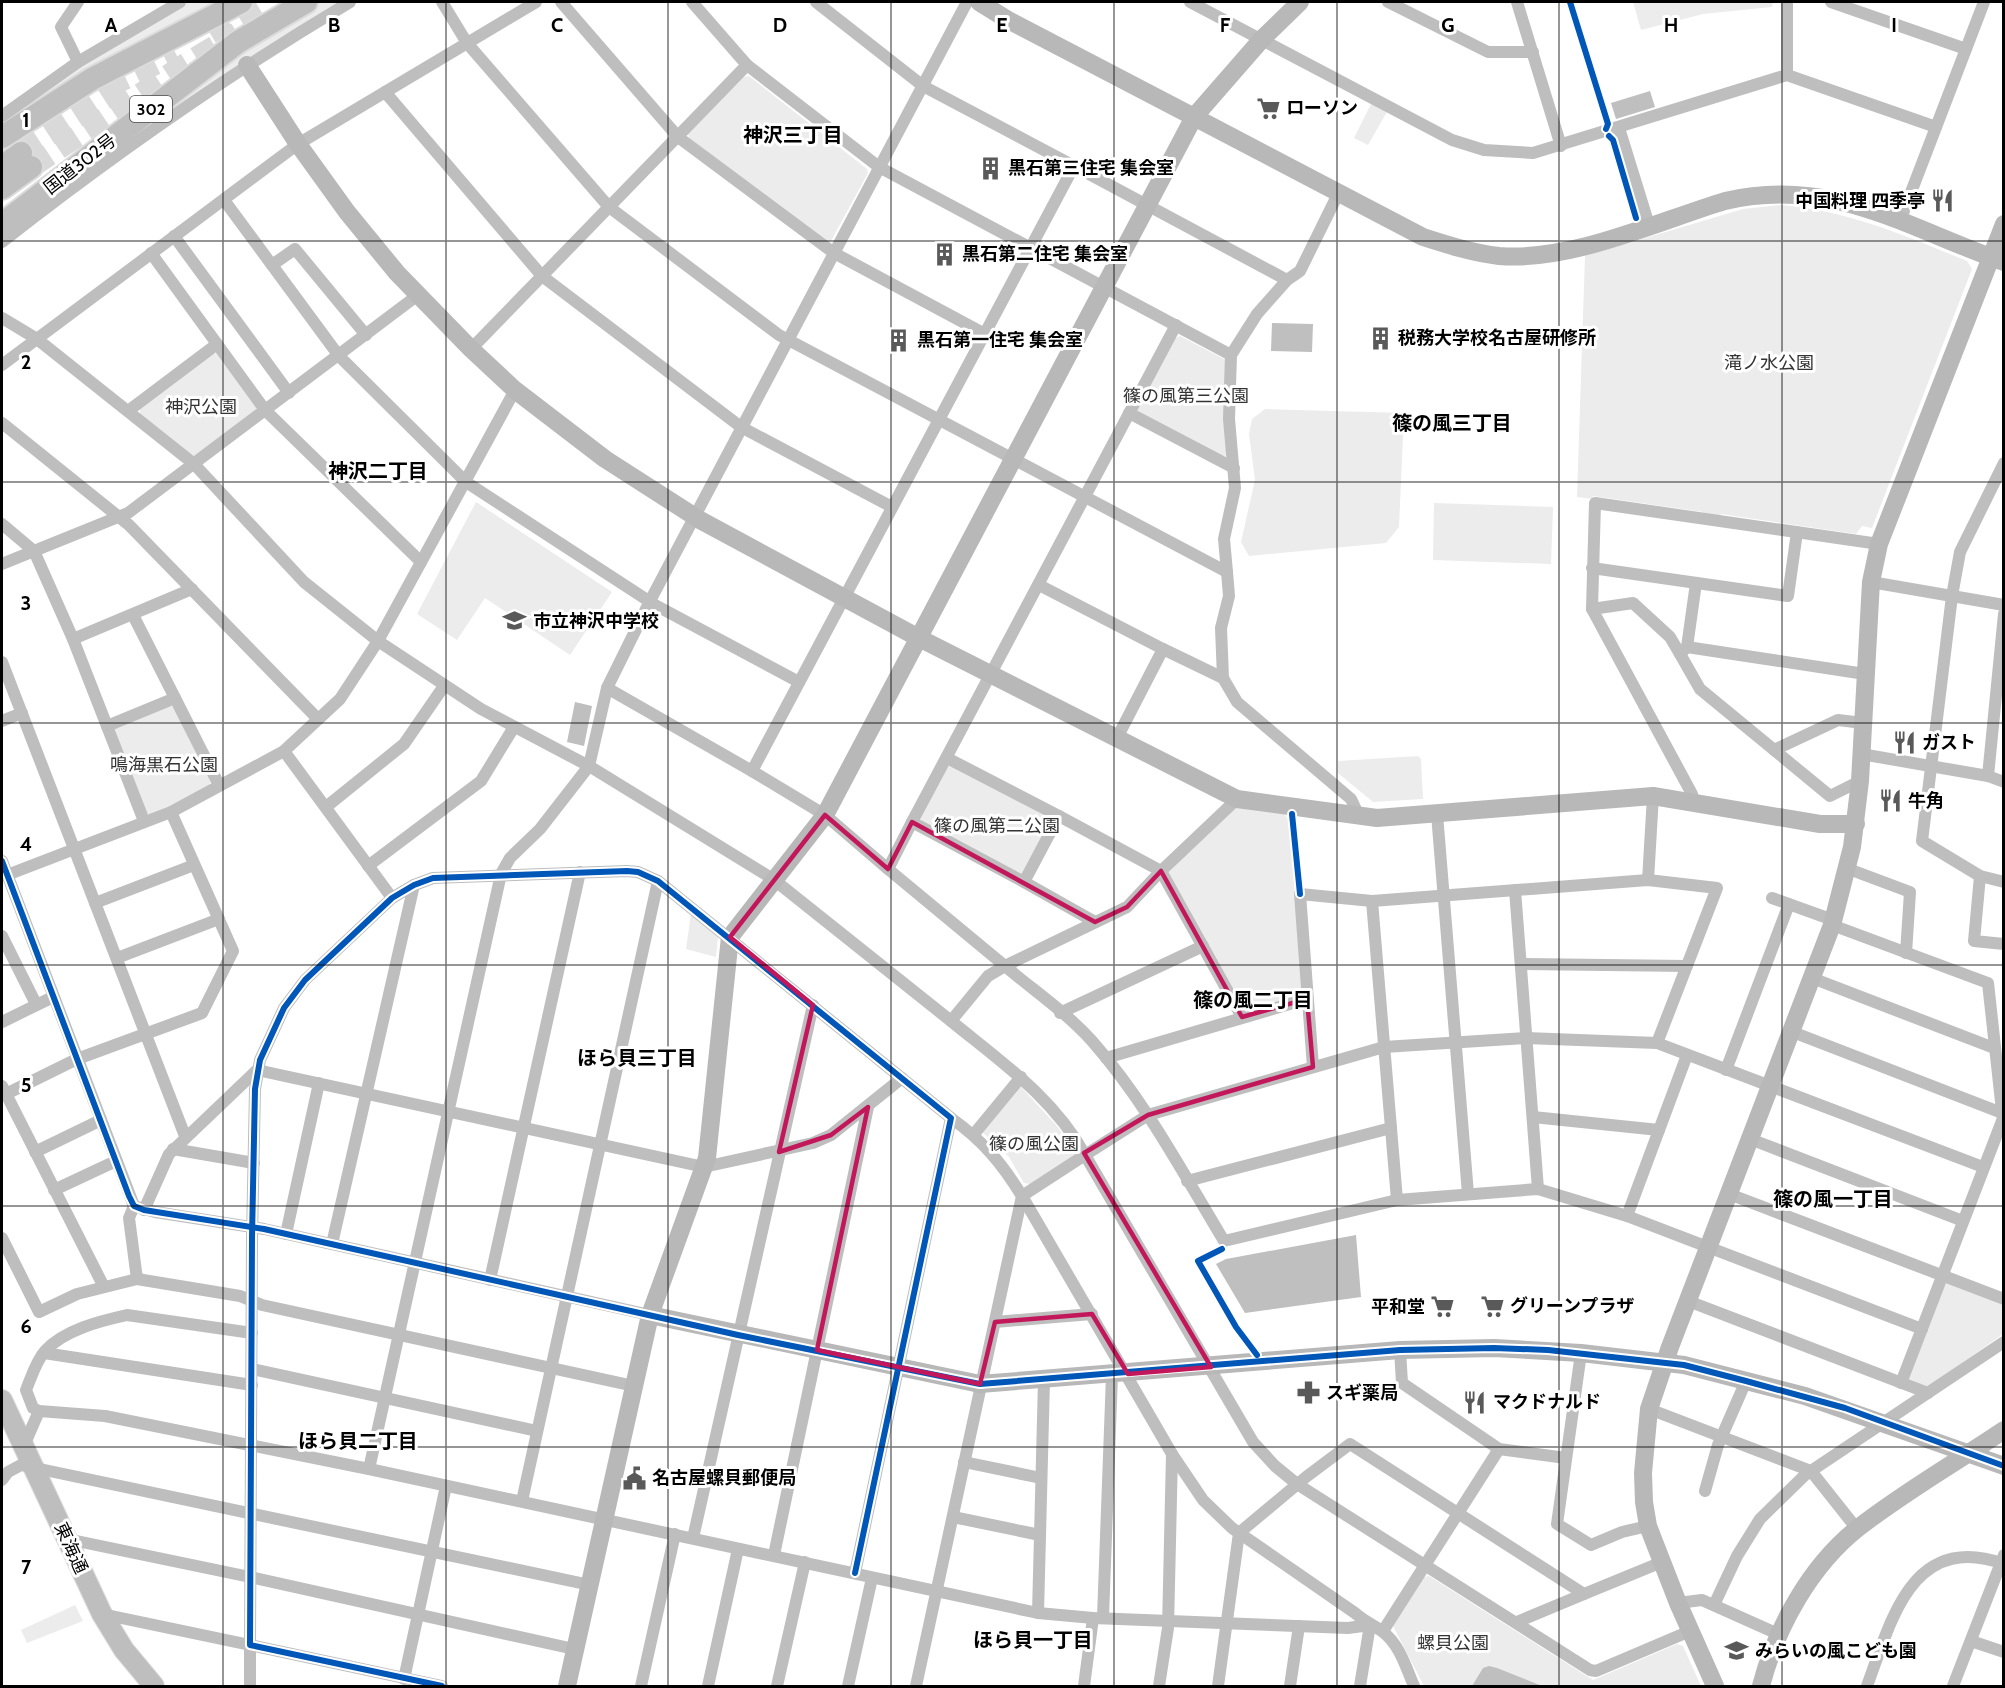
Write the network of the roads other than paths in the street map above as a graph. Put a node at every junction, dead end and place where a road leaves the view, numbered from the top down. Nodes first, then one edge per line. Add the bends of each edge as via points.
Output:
1 (78, 2) edge
2 (180, 2) edge
3 (241, 2) edge
4 (306, 2) edge
5 (350, 2) edge
6 (442, 2) edge
7 (536, 2) edge
8 (561, 2) edge
9 (692, 2) edge
10 (816, 2) edge
11 (967, 2) edge
12 (979, 2) edge
13 (1300, 2) edge
14 (1388, 2) edge
15 (1517, 2) edge
16 (1787, 2) edge
17 (1831, 2) edge
18 (1984, 2) edge
19 (1199, 3) edge
20 (1262, 39) junction
21 (467, 43) junction
22 (1966, 49) junction
23 (1533, 52) junction
24 (78, 62) junction
25 (248, 65) junction
26 (747, 65) junction
27 (1787, 75) junction
28 (923, 86) junction
29 (385, 92) junction
30 (2, 116) edge
31 (1194, 117) junction
32 (1936, 127) junction
33 (1619, 128) junction
34 (678, 137) junction
35 (298, 144) junction
36 (1561, 146) junction
37 (18, 155) edge
38 (1074, 166) junction
39 (2, 167) edge
40 (879, 167) junction
41 (2, 188) edge
42 (1338, 194) junction
43 (224, 200) junction
44 (1147, 205) junction
45 (2, 207) edge
46 (609, 207) junction
47 (1900, 220) junction
48 (2, 224) edge
49 (2004, 224) edge
50 (1649, 225) junction
51 (174, 236) junction
52 (2, 242) edge
53 (1030, 248) junction
54 (151, 253) junction
55 (834, 253) junction
56 (1997, 259) edge
57 (272, 266) junction
58 (542, 276) junction
59 (1287, 280) junction
60 (1103, 286) junction
61 (418, 296) junction
62 (2, 318) edge
63 (1176, 325) junction
64 (985, 334) junction
65 (366, 335) junction
66 (37, 339) junction
67 (787, 341) junction
68 (217, 344) junction
69 (471, 349) junction
70 (1231, 355) junction
71 (339, 356) junction
72 (2, 364) edge
73 (515, 390) junction
74 (289, 393) junction
75 (266, 410) junction
76 (128, 411) junction
77 (1129, 413) junction
78 (938, 421) junction
79 (2, 423) edge
80 (741, 427) junction
81 (1012, 459) junction
82 (2004, 463) edge
83 (194, 464) junction
84 (1234, 468) junction
85 (466, 482) junction
86 (1086, 497) junction
87 (892, 507) junction
88 (693, 516) junction
89 (119, 518) junction
90 (2, 524) edge
91 (1797, 532) junction
92 (1879, 544) junction
93 (34, 551) junction
94 (421, 562) junction
95 (2, 564) edge
96 (1592, 568) junction
97 (1227, 572) junction
98 (1871, 582) junction
99 (1696, 583) junction
100 (1039, 585) junction
101 (192, 589) junction
102 (1952, 596) junction
103 (844, 598) junction
104 (650, 601) junction
105 (2004, 605) edge
106 (1592, 609) junction
107 (2004, 614) edge
108 (133, 615) junction
109 (917, 637) junction
110 (73, 639) junction
111 (378, 641) junction
112 (1163, 649) junction
113 (1684, 651) junction
114 (2, 662) edge
115 (991, 674) junction
116 (1865, 674) junction
117 (1223, 678) junction
118 (799, 682) junction
119 (444, 686) junction
120 (607, 688) junction
121 (2000, 689) edge
122 (175, 698) junction
123 (22, 713) junction
124 (318, 719) junction
125 (2, 721) edge
126 (1863, 723) junction
127 (107, 726) junction
128 (514, 727) junction
129 (1117, 738) junction
130 (1774, 750) junction
131 (284, 751) junction
132 (1861, 754) junction
133 (947, 758) junction
134 (589, 766) junction
135 (1932, 766) junction
136 (752, 771) junction
137 (1988, 776) junction
138 (1860, 781) junction
139 (2004, 782) edge
140 (219, 785) junction
141 (1653, 796) junction
142 (1237, 799) junction
143 (1693, 802) junction
144 (326, 807) junction
145 (171, 812) junction
146 (1437, 814) junction
147 (825, 815) junction
148 (1059, 816) junction
149 (1360, 818) junction
150 (144, 821) junction
151 (912, 822) junction
152 (1856, 824) junction
153 (74, 849) junction
154 (2, 861) edge
155 (194, 865) junction
156 (368, 866) junction
157 (1846, 868) junction
158 (888, 869) junction
159 (1161, 871) junction
160 (580, 872) junction
161 (501, 874) junction
162 (7, 875) junction
163 (1980, 876) junction
164 (773, 879) junction
165 (1648, 880) junction
166 (658, 881) junction
167 (1024, 882) junction
168 (2004, 882) edge
169 (414, 885) junction
170 (1515, 891) junction
171 (1443, 895) junction
172 (392, 898) junction
173 (1772, 898) dead end
174 (1372, 901) junction
175 (95, 903) junction
176 (1790, 904) junction
177 (219, 919) junction
178 (1095, 922) junction
179 (1833, 922) junction
180 (2, 936) edge
181 (730, 937) junction
182 (2004, 944) edge
183 (1203, 946) junction
184 (1906, 953) junction
185 (117, 958) junction
186 (1521, 964) junction
187 (1005, 966) junction
188 (1687, 966) junction
189 (1812, 978) junction
190 (53, 997) junction
191 (1307, 999) junction
192 (36, 1004) junction
193 (813, 1005) junction
194 (1060, 1013) junction
195 (1242, 1017) junction
196 (951, 1021) junction
197 (2, 1022) edge
198 (1790, 1031) junction
199 (146, 1034) junction
200 (1526, 1038) junction
201 (1657, 1043) junction
202 (1455, 1044) junction
203 (1384, 1047) junction
204 (1994, 1048) junction
205 (1687, 1055) junction
206 (1106, 1058) junction
207 (77, 1059) junction
208 (1314, 1067) junction
209 (257, 1070) junction
210 (1726, 1070) junction
211 (1020, 1077) junction
212 (902, 1078) junction
213 (320, 1083) junction
214 (1770, 1086) junction
215 (4, 1090) edge
216 (367, 1093) junction
217 (868, 1107) junction
218 (449, 1110) junction
219 (1149, 1115) junction
220 (1533, 1117) junction
221 (951, 1118) junction
222 (101, 1120) junction
223 (2003, 1120) edge
224 (525, 1127) junction
225 (1391, 1128) junction
226 (1659, 1130) junction
227 (974, 1134) junction
228 (185, 1136) junction
229 (1750, 1138) junction
230 (600, 1144) junction
231 (173, 1149) junction
232 (35, 1152) junction
233 (779, 1152) junction
234 (1085, 1155) junction
235 (116, 1161) junction
236 (254, 1163) junction
237 (704, 1167) junction
238 (1983, 1167) junction
239 (1187, 1181) junction
240 (1538, 1189) junction
241 (54, 1190) junction
242 (1467, 1194) junction
243 (1729, 1194) junction
244 (1022, 1196) junction
245 (1397, 1200) junction
246 (139, 1208) junction
247 (1627, 1216) junction
248 (1962, 1221) junction
249 (253, 1227) junction
250 (286, 1234) junction
251 (2, 1238) edge
252 (332, 1244) junction
253 (1709, 1247) junction
254 (414, 1264) junction
255 (1942, 1275) junction
256 (137, 1279) junction
257 (490, 1280) junction
258 (104, 1287) junction
259 (567, 1296) junction
260 (2004, 1299) edge
261 (253, 1300) junction
262 (1688, 1301) junction
263 (1092, 1314) junction
264 (650, 1315) junction
265 (995, 1322) junction
266 (1922, 1329) junction
267 (252, 1333) junction
268 (398, 1335) junction
269 (738, 1335) junction
270 (2004, 1342) edge
271 (817, 1350) junction
272 (1400, 1350) junction
273 (44, 1353) junction
274 (1581, 1353) junction
275 (1664, 1363) junction
276 (897, 1367) junction
277 (1211, 1367) junction
278 (551, 1368) junction
279 (252, 1369) junction
280 (1120, 1374) junction
281 (1044, 1380) junction
282 (1746, 1381) junction
283 (1901, 1383) junction
284 (980, 1384) junction
285 (252, 1385) junction
286 (634, 1386) junction
287 (1928, 1394) junction
288 (385, 1398) junction
289 (2, 1400) edge
290 (1649, 1409) junction
291 (39, 1411) junction
292 (1884, 1423) junction
293 (2, 1425) edge
294 (2004, 1430) edge
295 (537, 1431) junction
296 (1723, 1437) junction
297 (251, 1445) junction
298 (1500, 1449) junction
299 (1172, 1454) junction
300 (1969, 1454) junction
301 (1566, 1458) junction
302 (26, 1460) junction
303 (964, 1462) junction
304 (2004, 1466) edge
305 (369, 1469) junction
306 (1811, 1471) junction
307 (1041, 1478) junction
308 (2, 1480) edge
309 (1297, 1484) junction
310 (446, 1486) junction
311 (1705, 1491) dead end
312 (522, 1501) junction
313 (250, 1512) junction
314 (1460, 1512) junction
315 (953, 1517) junction
316 (605, 1519) junction
317 (1648, 1526) junction
318 (1857, 1530) junction
319 (1239, 1533) junction
320 (675, 1534) junction
321 (1040, 1535) junction
322 (693, 1538) junction
323 (67, 1539) junction
324 (738, 1549) junction
325 (432, 1552) junction
326 (774, 1555) junction
327 (2002, 1561) edge
328 (805, 1562) junction
329 (1662, 1562) junction
330 (1426, 1564) junction
331 (855, 1573) junction
332 (250, 1577) junction
333 (872, 1578) junction
334 (590, 1585) junction
335 (937, 1591) junction
336 (1584, 1594) junction
337 (1677, 1603) junction
338 (1714, 1605) junction
339 (1038, 1612) junction
340 (102, 1614) junction
341 (418, 1614) junction
342 (1098, 1618) junction
343 (1168, 1620) junction
344 (1227, 1622) junction
345 (1517, 1622) junction
346 (1370, 1625) junction
347 (1299, 1626) junction
348 (1690, 1631) junction
349 (1383, 1632) junction
350 (1778, 1634) junction
351 (1971, 1641) junction
352 (250, 1645) junction
353 (574, 1649) junction
354 (2004, 1652) edge
355 (404, 1679) junction
356 (138, 1686) edge
357 (154, 1686) edge
358 (249, 1686) edge
359 (442, 1686) edge
360 (567, 1686) edge
361 (641, 1686) edge
362 (708, 1686) edge
363 (777, 1686) edge
364 (848, 1686) edge
365 (916, 1686) edge
366 (1084, 1686) edge
367 (1160, 1686) edge
368 (1218, 1686) edge
369 (1290, 1686) edge
370 (1360, 1686) edge
371 (1414, 1686) edge
372 (1715, 1686) edge
373 (1761, 1686) edge
374 (1866, 1686) edge
375 (1953, 1686) edge

1 - 24 street via 61,27
2 - 24 street
3 - 37 highway via 92,79
4 - 48 highway, 国道302号 / 302 via 238,42
5 - 25 street
6 - 21 street
7 - 21 street
8 - 34 street
9 - 26 street
10 - 28 street
11 - 28 street
12 - 31 street
13 - 20 street
14 - 23 street via 1488,52
15 - 23 street
16 - 27 street
17 - 22 street
18 - 22 street
19 - 20 street
20 - 31 street
20 - 36 street via 1452,140 1509,153 1533,153
21 - 29 street
21 - 46 street
22 - 32 street
23 - 36 street
24 - 30 street
25 - 35 street
25 - 52 street via 91,174
26 - 34 street
26 - 40 street
27 - 32 street
27 - 33 street
28 - 38 street
28 - 40 street
29 - 35 street
29 - 58 street
31 - 42 street
31 - 44 street
32 - 47 street
33 - 36 street
33 - 50 street
34 - 46 street
34 - 55 street
35 - 43 street
35 - 61 street via 347,212
37 - 39 highway
37 - 41 highway
37 - 45 highway
38 - 44 street
38 - 53 street
40 - 53 street
40 - 55 street
42 - 50 street via 1423,237 1499,256 1568,251
42 - 59 street via 1300,271
43 - 51 street
43 - 57 street
44 - 59 street
44 - 60 street
46 - 58 street
46 - 67 street
47 - 50 street via 1858,204 1790,193 1746,196
47 - 56 street
49 - 56 street
51 - 54 street
51 - 74 street
53 - 60 street
53 - 64 street
54 - 66 street
54 - 68 street
55 - 64 street
55 - 67 street
56 - 92 street
57 - 65 street via 295,249
57 - 71 street
58 - 69 street
58 - 80 street
59 - 70 street via 1257,314
60 - 63 street
60 - 81 street
61 - 65 street
61 - 69 street
62 - 66 street
63 - 70 street
63 - 77 street
64 - 78 street
65 - 71 street
66 - 72 street
66 - 76 street
67 - 78 street
67 - 80 street
68 - 75 street
68 - 76 street
69 - 73 street
70 - 84 street via 1229,418
71 - 74 street
71 - 85 street
73 - 85 street
73 - 88 street via 605,459
74 - 75 street
75 - 83 street
75 - 94 street
76 - 83 street
77 - 84 street
77 - 86 street
78 - 81 street
78 - 87 street
79 - 89 street
80 - 87 street
80 - 88 street
81 - 86 street
81 - 109 street
82 - 102 street via 1960,552
83 - 89 street
83 - 111 street via 304,582
84 - 97 street via 1235,488 1224,539
85 - 94 street
85 - 104 street
86 - 97 street
86 - 100 street
87 - 103 street
88 - 103 street
88 - 104 street
89 - 93 street
89 - 101 street
90 - 93 street
91 - 92 street
91 - 96 street via 1594,503
91 - 99 street via 1788,596
92 - 98 street
93 - 95 street
93 - 110 street
94 - 111 street
96 - 99 street
96 - 106 street
97 - 117 street via 1229,596 1221,628
98 - 102 street
98 - 116 street
99 - 113 street
100 - 112 street
100 - 115 street
101 - 108 street
101 - 124 street
102 - 105 street
102 - 135 street
103 - 109 street
103 - 118 street
104 - 118 street
104 - 120 street
106 - 113 street via 1633,603
106 - 143 street
107 - 121 street
108 - 110 street
108 - 122 street
109 - 115 street
109 - 147 street
110 - 127 street
111 - 119 street
111 - 124 street via 340,699
112 - 117 street
112 - 129 street
113 - 116 street
113 - 130 street via 1700,689
114 - 123 street
115 - 129 street
115 - 133 street
116 - 126 street
117 - 149 street via 1238,702 1351,799
118 - 136 street
119 - 128 street
119 - 144 street via 404,744
120 - 134 street
120 - 136 street
121 - 137 street
122 - 127 street
122 - 140 street
123 - 125 street
123 - 153 street
124 - 131 street
126 - 130 street via 1838,720
126 - 132 street
127 - 150 street
128 - 134 street
128 - 156 street via 481,782
129 - 142 street
130 - 138 street via 1830,796
131 - 140 street
131 - 144 street
132 - 135 street
132 - 138 street
133 - 148 street
133 - 151 street
134 - 161 street via 540,829 510,858
134 - 164 street
135 - 137 street
135 - 163 street via 1923,841
136 - 147 street
137 - 139 street
138 - 152 street
140 - 145 street
141 - 143 street
141 - 146 street
141 - 165 street
142 - 149 street
142 - 159 street
143 - 152 street via 1820,824
144 - 156 street
145 - 150 street
145 - 155 street
146 - 149 street
146 - 171 street
147 - 158 street
147 - 164 street
148 - 159 street
148 - 167 street
150 - 153 street
151 - 158 street
151 - 167 street
152 - 157 street
153 - 162 street
153 - 175 street
154 - 162 street
155 - 175 street
155 - 177 street
156 - 172 street
157 - 179 street
157 - 184 street via 1910,892
158 - 187 street
159 - 178 street via 1127,907
159 - 183 street
160 - 161 street
160 - 166 street via 638,872
160 - 224 street
161 - 169 street via 433,878
161 - 218 street
162 - 190 street
163 - 168 street
163 - 182 street via 1974,941
164 - 181 street
164 - 196 street
165 - 170 street
165 - 188 street via 1717,888
166 - 181 street
166 - 230 street
167 - 178 street
169 - 172 street
169 - 216 street
170 - 171 street
170 - 186 street
171 - 174 street
171 - 202 street
172 - 209 street via 305,980 284,1008
173 - 176 street
174 - 191 street via 1300,894
174 - 203 street
175 - 185 street
176 - 179 street
176 - 210 street
177 - 185 street
177 - 199 street via 233,951 202,1012
178 - 187 street
179 - 184 street
179 - 189 street
180 - 192 street
181 - 193 street
181 - 237 street
183 - 194 street
183 - 195 street
184 - 204 street via 1988,983
185 - 199 street
186 - 188 street
186 - 200 street
187 - 194 street
187 - 196 street via 988,976
188 - 201 street
189 - 198 street
189 - 204 street
190 - 192 street
190 - 207 street
191 - 195 street
191 - 208 street
192 - 197 street
193 - 212 street
193 - 233 street
194 - 206 street
195 - 206 street
196 - 211 street
198 - 214 street
198 - 223 street
199 - 207 street
199 - 228 street
200 - 201 street
200 - 202 street
200 - 220 street
201 - 205 street
202 - 203 street
202 - 242 street
203 - 208 street
203 - 225 street
204 - 223 street
205 - 210 street
205 - 226 street
206 - 219 street
207 - 215 street
207 - 222 street
208 - 219 street
209 - 213 street
209 - 228 street
209 - 236 street
210 - 214 street
211 - 227 street
211 - 234 street via 1053,1109
212 - 217 street
212 - 221 street
213 - 216 street
213 - 250 street
214 - 229 street
214 - 238 street
215 - 232 street
216 - 218 street
216 - 252 street
217 - 233 street via 831,1135
217 - 271 street
218 - 224 street
218 - 254 street
219 - 234 street
219 - 239 street
220 - 226 street
220 - 240 street
221 - 227 street
221 - 276 street
222 - 232 street
222 - 235 street
223 - 238 street
224 - 230 street
224 - 257 street
225 - 239 street
225 - 245 street
226 - 247 street
227 - 244 street via 1002,1163
228 - 231 street
229 - 243 street
229 - 248 street
230 - 237 street
230 - 259 street
231 - 236 street
231 - 246 street
232 - 241 street
233 - 237 street
233 - 269 street
234 - 244 street
234 - 277 street
235 - 241 street
235 - 246 street
236 - 249 street
237 - 264 street
238 - 248 street
239 - 245 street via 1224,1241
240 - 242 street
240 - 247 street
241 - 258 street
242 - 245 street
243 - 253 street
243 - 255 street
244 - 263 street
244 - 265 street
246 - 249 street
246 - 256 street via 129,1218
247 - 253 street
248 - 255 street
249 - 250 street
249 - 261 street
250 - 252 street
251 - 258 street via 39,1312 77,1294
252 - 254 street
253 - 262 street
253 - 266 street
254 - 257 street
254 - 268 street
255 - 260 street
255 - 266 street
256 - 258 street
256 - 261 street
257 - 259 street
259 - 264 street
259 - 278 street
261 - 267 street
261 - 268 street
262 - 275 street
262 - 283 street
263 - 265 street
263 - 280 street
264 - 269 street
264 - 286 street
265 - 284 street
266 - 283 street
267 - 273 street via 127,1315 83,1328
267 - 279 street
268 - 278 street
268 - 288 street
269 - 271 street
269 - 322 street
270 - 287 street
271 - 276 street
271 - 326 street
272 - 274 street via 1494,1348
272 - 277 street
272 - 298 street via 1402,1383
273 - 285 street
273 - 291 street via 26,1390 33,1408
274 - 275 street
274 - 301 street
275 - 282 street
275 - 290 street
276 - 284 street
276 - 331 street
277 - 280 street
277 - 309 street via 1253,1442
278 - 286 street
278 - 295 street
279 - 285 street
279 - 288 street
280 - 281 street
280 - 299 street
280 - 342 street
281 - 284 street
281 - 307 street
282 - 292 street
282 - 296 street
283 - 287 street
284 - 303 street
285 - 297 street
286 - 316 street
287 - 292 street
288 - 295 street
288 - 305 street
289 - 302 main road, 東海通
290 - 296 street
290 - 317 street via 1643,1473
291 - 297 street via 105,1416
291 - 302 street
292 - 300 street
292 - 306 street
293 - 302 main road, 東海通
294 - 300 street
295 - 312 street
296 - 306 street
296 - 311 street
297 - 305 street
297 - 313 street
298 - 301 street
298 - 314 street
299 - 319 street via 1203,1500
299 - 343 street
300 - 304 street
300 - 318 street
301 - 317 street via 1557,1524 1591,1545
302 - 308 street
302 - 313 street
302 - 323 main road, 東海通
302 - 356 main road, 東海通 via 90,1615
303 - 307 street
303 - 315 street
305 - 310 street
306 - 318 street
306 - 338 street via 1760,1519
307 - 321 street
309 - 314 street via 1350,1444
309 - 319 street
309 - 330 street
310 - 312 street
310 - 325 street
312 - 316 street
313 - 325 street
313 - 332 street
314 - 330 street
314 - 336 street
315 - 321 street
315 - 335 street
316 - 320 street
316 - 334 street
317 - 329 street
318 - 350 street via 1815,1574
319 - 344 street
319 - 346 street
320 - 322 street
320 - 361 street
321 - 339 street
322 - 324 street
323 - 332 street
323 - 340 main road, 東海通
324 - 326 street
324 - 362 street
325 - 334 street
325 - 341 street
326 - 328 street
327 - 351 street
327 - 374 street via 1955,1558 1912,1583 1898,1603
328 - 331 street
328 - 363 street
329 - 336 street
329 - 337 street
330 - 345 street
330 - 349 street
331 - 333 street
332 - 341 street
332 - 352 street
333 - 335 street
333 - 364 street
334 - 353 street
335 - 339 street
335 - 365 street
336 - 345 street
337 - 338 street via 1702,1600
337 - 348 street
338 - 350 street
339 - 342 street
340 - 352 street
340 - 357 main road, 東海通 via 124,1650
341 - 353 street
341 - 355 street
342 - 343 street
342 - 366 street
343 - 344 street
343 - 367 street
344 - 347 street
344 - 368 street
345 - 348 street via 1596,1671
346 - 347 street
346 - 349 street
346 - 370 street
347 - 369 street
348 - 372 street
349 - 371 street via 1397,1648
350 - 373 street
351 - 354 street
351 - 375 street
352 - 355 street
352 - 358 street
353 - 360 street
355 - 359 street

